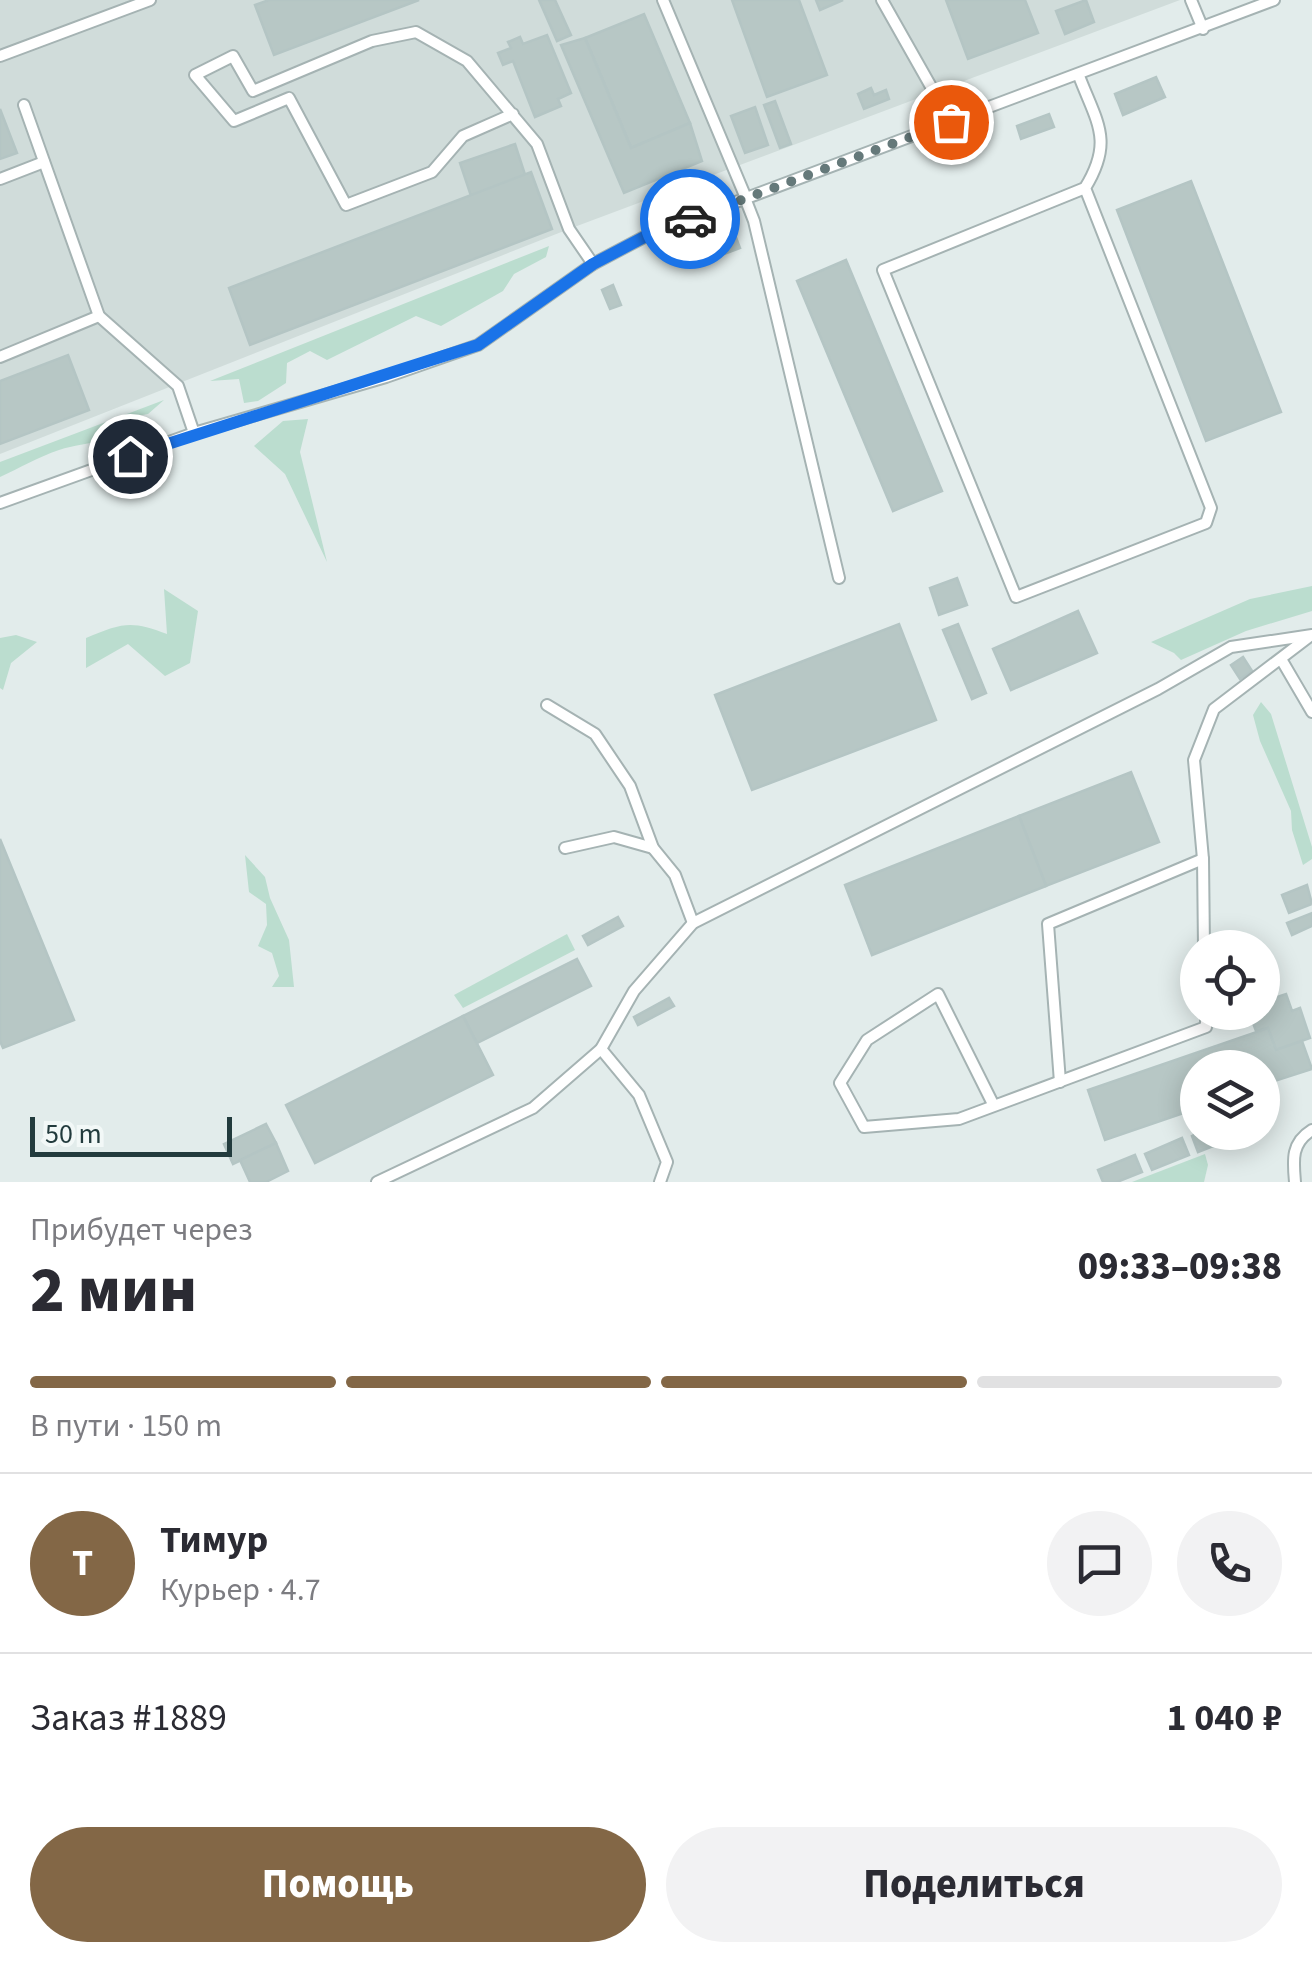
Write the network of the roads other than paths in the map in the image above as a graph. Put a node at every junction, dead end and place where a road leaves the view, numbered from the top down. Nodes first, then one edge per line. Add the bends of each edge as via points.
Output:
1 (150, 0) edge
2 (663, 0) edge
3 (882, 0) edge
4 (1192, 0) edge
5 (1274, 0) edge
6 (1203, 30) junction
7 (0, 56) edge
8 (1079, 76) junction
9 (24, 105) dead end
10 (513, 114) junction
11 (951, 122) junction
12 (44, 162) junction
13 (0, 179) edge
14 (1085, 188) junction
15 (745, 198) junction
16 (593, 264) junction
17 (99, 316) junction
18 (0, 357) edge
19 (194, 433) junction
20 (0, 503) edge
21 (838, 578) dead end
22 (1312, 635) edge
23 (1281, 658) junction
24 (547, 705) dead end
25 (1312, 712) edge
26 (565, 848) dead end
27 (653, 848) junction
28 (1203, 859) junction
29 (693, 923) junction
30 (1204, 930) edge
31 (1201, 1030) edge
32 (601, 1050) junction
33 (1060, 1082) junction
34 (994, 1106) junction
35 (1312, 1130) edge
36 (377, 1182) edge
37 (660, 1182) edge
38 (1294, 1182) edge

1 - 7 lane
2 - 15 lane
3 - 11 lane
4 - 6 lane
5 - 6 lane
6 - 8 lane
8 - 11 lane
8 - 14 lane via 1102,136 1100,163
9 - 12 lane
10 - 10 lane via 467,61 416,32 372,42 253,90 233,56 195,74 234,121 290,98 346,205 432,172 464,136
10 - 16 lane via 537,144 569,229
11 - 15 lane
12 - 13 lane
12 - 17 lane
14 - 14 lane via 1211,508 1206,523 1016,597 883,270
15 - 16 lane
15 - 21 lane
16 - 19 lane via 478,345
17 - 18 lane
17 - 19 lane via 178,386
19 - 20 lane
22 - 23 lane
22 - 29 lane via 1231,646
23 - 25 lane
23 - 28 lane via 1214,709 1194,760
24 - 27 lane via 595,734 630,786
26 - 27 lane via 614,838
27 - 29 lane via 674,875
28 - 30 lane
28 - 33 lane via 1048,924
29 - 32 lane via 634,991
31 - 33 lane
32 - 36 lane via 532,1108
32 - 37 lane via 639,1095 667,1162
33 - 34 lane
34 - 34 lane via 959,1119 864,1127 840,1083 867,1040 938,994
35 - 38 lane via 1292,1153

